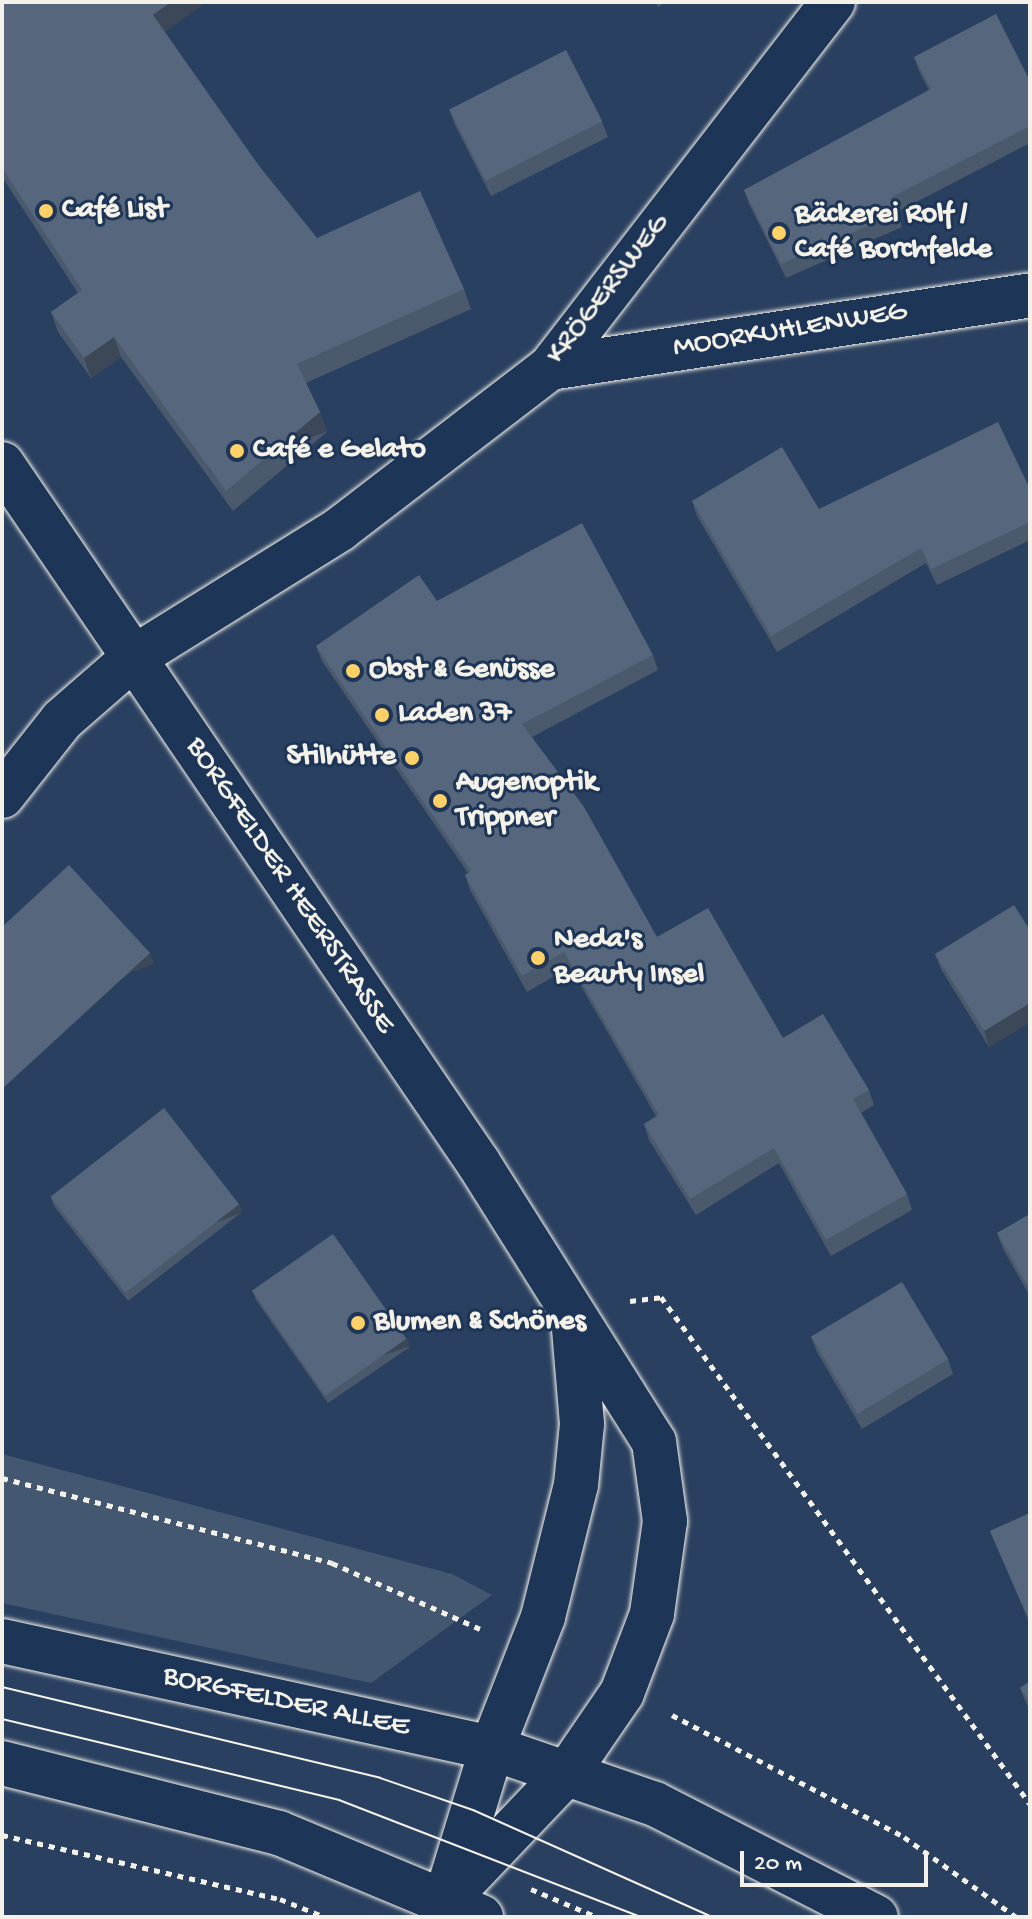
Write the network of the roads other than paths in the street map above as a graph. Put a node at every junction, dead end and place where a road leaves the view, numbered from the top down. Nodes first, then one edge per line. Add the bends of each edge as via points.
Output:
1 (833, 2) edge
2 (1030, 295) edge
3 (550, 368) junction
4 (2, 464) edge
5 (133, 658) junction
6 (2, 796) edge
7 (573, 1310) junction
8 (2, 1641) edge
9 (492, 1748) junction
10 (2, 1763) edge
11 (568, 1772) junction
12 (454, 1912) edge
13 (876, 1917) edge

1 - 3 street, KRÖGERSWEG
2 - 3 street, MOORKUHLENWEG
3 - 5 street, KRÖGERSWEG via 340,529
4 - 5 street, BORGFELDER HEERSTRASSE
5 - 6 street, KRÖGERSWEG via 62,720
5 - 7 street, BORGFELDER HEERSTRASSE
7 - 9 street, BORGFELDER HEERSTRASSE via 582,1424 576,1485 530,1651
7 - 11 street, BORGFELDER HEERSTRASSE via 654,1442 663,1505 652,1614 622,1693
8 - 9 street, BORGFELDER ALLEE
9 - 11 street, BORGFELDER ALLEE
9 - 12 street, BORGFELDER HEERSTRASSE
10 - 12 street via 279,1833
11 - 12 street, BORGFELDER HEERSTRASSE via 478,1867
11 - 13 street via 703,1826

